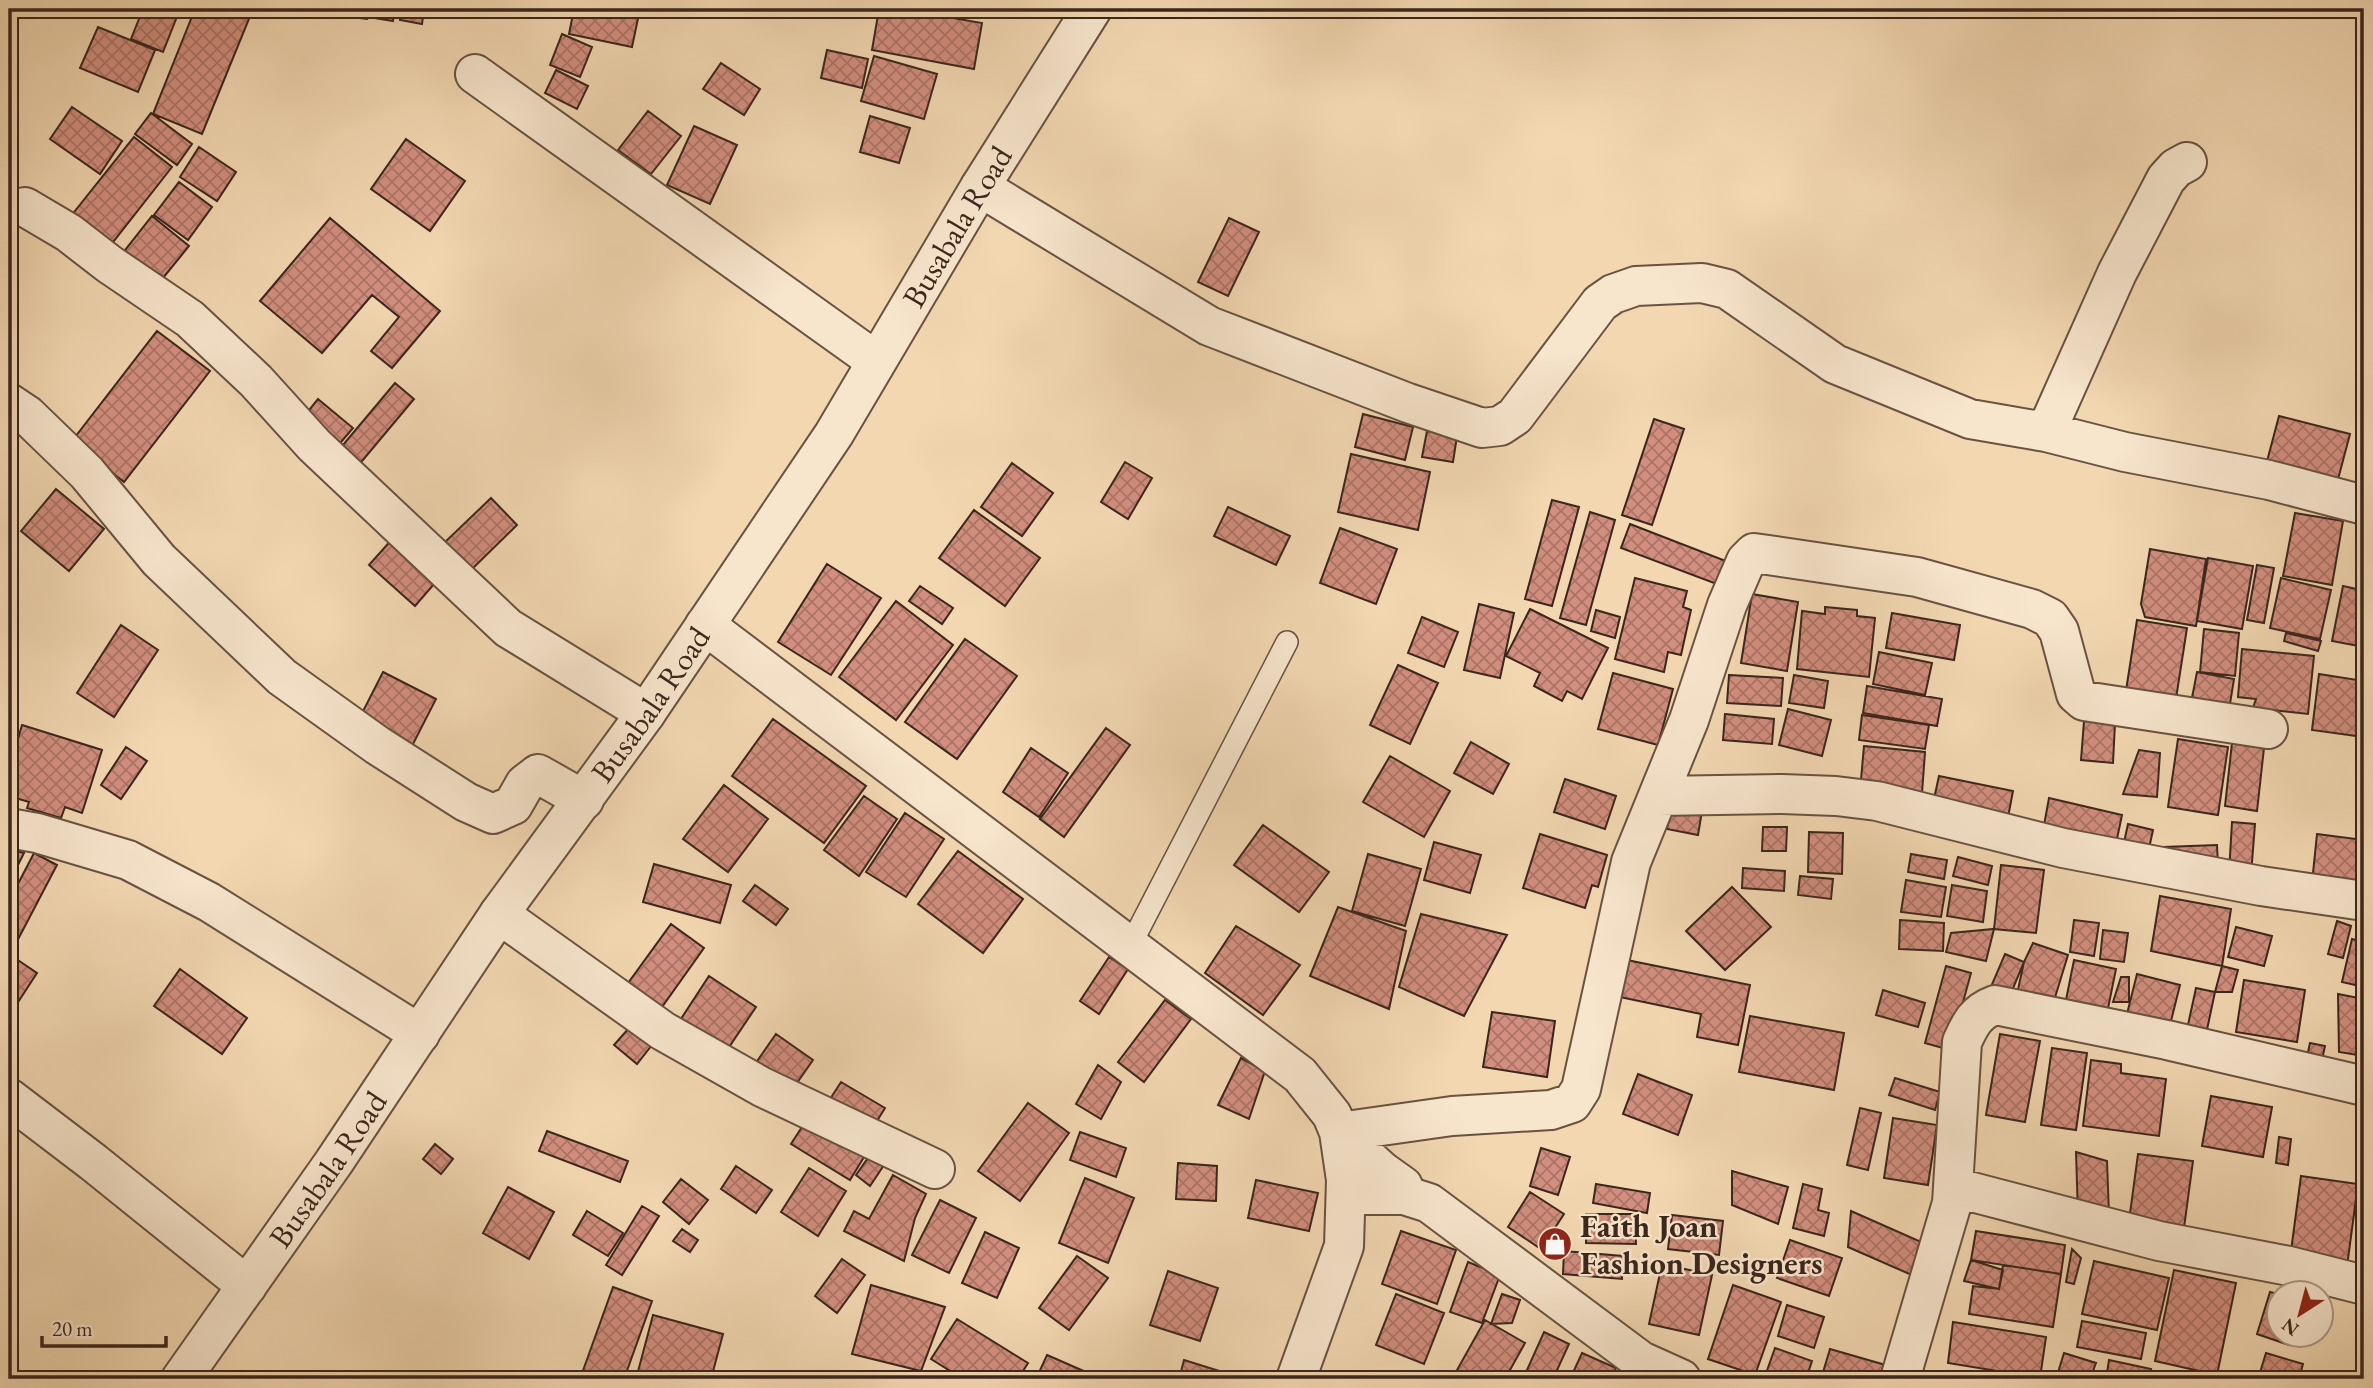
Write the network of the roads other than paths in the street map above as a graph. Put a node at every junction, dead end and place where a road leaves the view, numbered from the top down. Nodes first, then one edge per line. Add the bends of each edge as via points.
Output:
1 (1092, 9) edge
2 (475, 74) dead end
3 (2187, 162) dead end
4 (980, 187) junction
5 (25, 207) dead end
6 (876, 361) junction
7 (9, 403) edge
8 (2046, 432) junction
9 (2364, 505) edge
10 (705, 625) junction
11 (1287, 642) dead end
12 (646, 713) junction
13 (2268, 729) dead end
14 (1658, 796) junction
15 (584, 800) junction
16 (9, 828) edge
17 (2364, 901) edge
18 (499, 914) junction
19 (1130, 946) junction
20 (420, 1034) junction
21 (2364, 1086) edge
22 (9, 1098) edge
23 (1339, 1132) junction
24 (935, 1169) dead end
25 (1403, 1186) dead end
26 (1954, 1187) junction
27 (1346, 1195) junction
28 (2364, 1285) edge
29 (247, 1286) junction
30 (181, 1379) edge
31 (1296, 1379) edge
32 (1681, 1379) edge
33 (1900, 1379) edge

1 - 4 street, Busabala Road
2 - 6 street
3 - 8 street via 2166,179 2117,273
4 - 6 street, Busabala Road
4 - 8 street via 1209,326 1482,428 1500,426 1515,416 1600,303 1613,294 1636,286 1702,283 1727,289 1835,364 1970,419
5 - 12 street via 190,320 256,381 314,445 508,628
6 - 10 street, Busabala Road via 834,434
7 - 15 street via 87,473 159,560 282,677 377,745 493,814 513,805 525,784 538,774
8 - 9 street
10 - 12 street, Busabala Road
10 - 19 street
11 - 19 lane
12 - 15 street, Busabala Road
13 - 14 street via 2084,701 2076,694 2059,631 2050,618 2032,609 1917,577 1754,553 1727,605
14 - 17 street via 1782,794 1877,801 2063,848
14 - 23 street via 1630,862 1580,1089 1572,1103 1551,1110 1452,1116
15 - 18 street, Busabala Road
16 - 20 street via 128,860 209,902
18 - 20 street, Busabala Road
18 - 24 street via 663,1031 762,1087
19 - 23 street via 1300,1075 1332,1115
20 - 29 street, Busabala Road
21 - 26 street via 1994,1005 1980,1010 1962,1042
22 - 29 street
23 - 25 street
23 - 27 street
26 - 28 street via 2159,1241
26 - 33 street
27 - 31 street via 1344,1246
27 - 32 street via 1404,1195 1429,1203 1641,1361
29 - 30 street, Busabala Road

